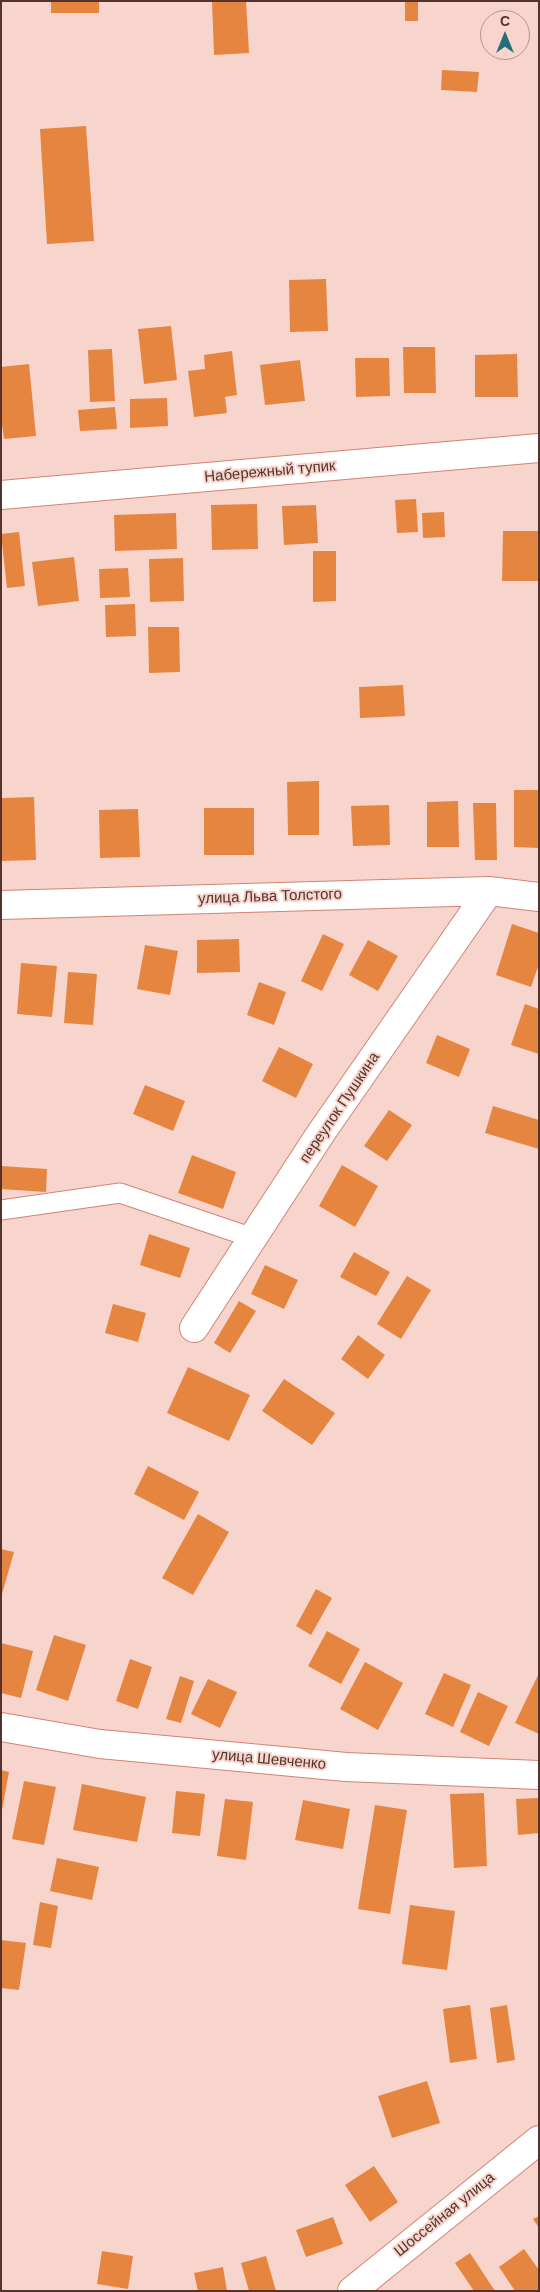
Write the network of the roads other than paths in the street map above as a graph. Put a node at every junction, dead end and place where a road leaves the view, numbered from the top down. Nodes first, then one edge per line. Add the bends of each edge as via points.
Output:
1 (539, 448) edge
2 (1, 495) edge
3 (489, 891) junction
4 (539, 897) edge
5 (1, 905) edge
6 (1, 1210) edge
7 (253, 1238) junction
8 (194, 1328) dead end
9 (1, 1727) edge
10 (539, 1775) edge
11 (539, 2140) edge
12 (352, 2291) edge

1 - 2 street, Набережный тупик
3 - 4 street, улица Льва Толстого
3 - 5 street, улица Льва Толстого
3 - 7 street, переулок Пушкина via 321,1133
6 - 7 lane via 120,1193
7 - 8 street, переулок Пушкина
9 - 10 street, улица Шевченко via 100,1744 346,1767
11 - 12 street, Шоссейная улица

